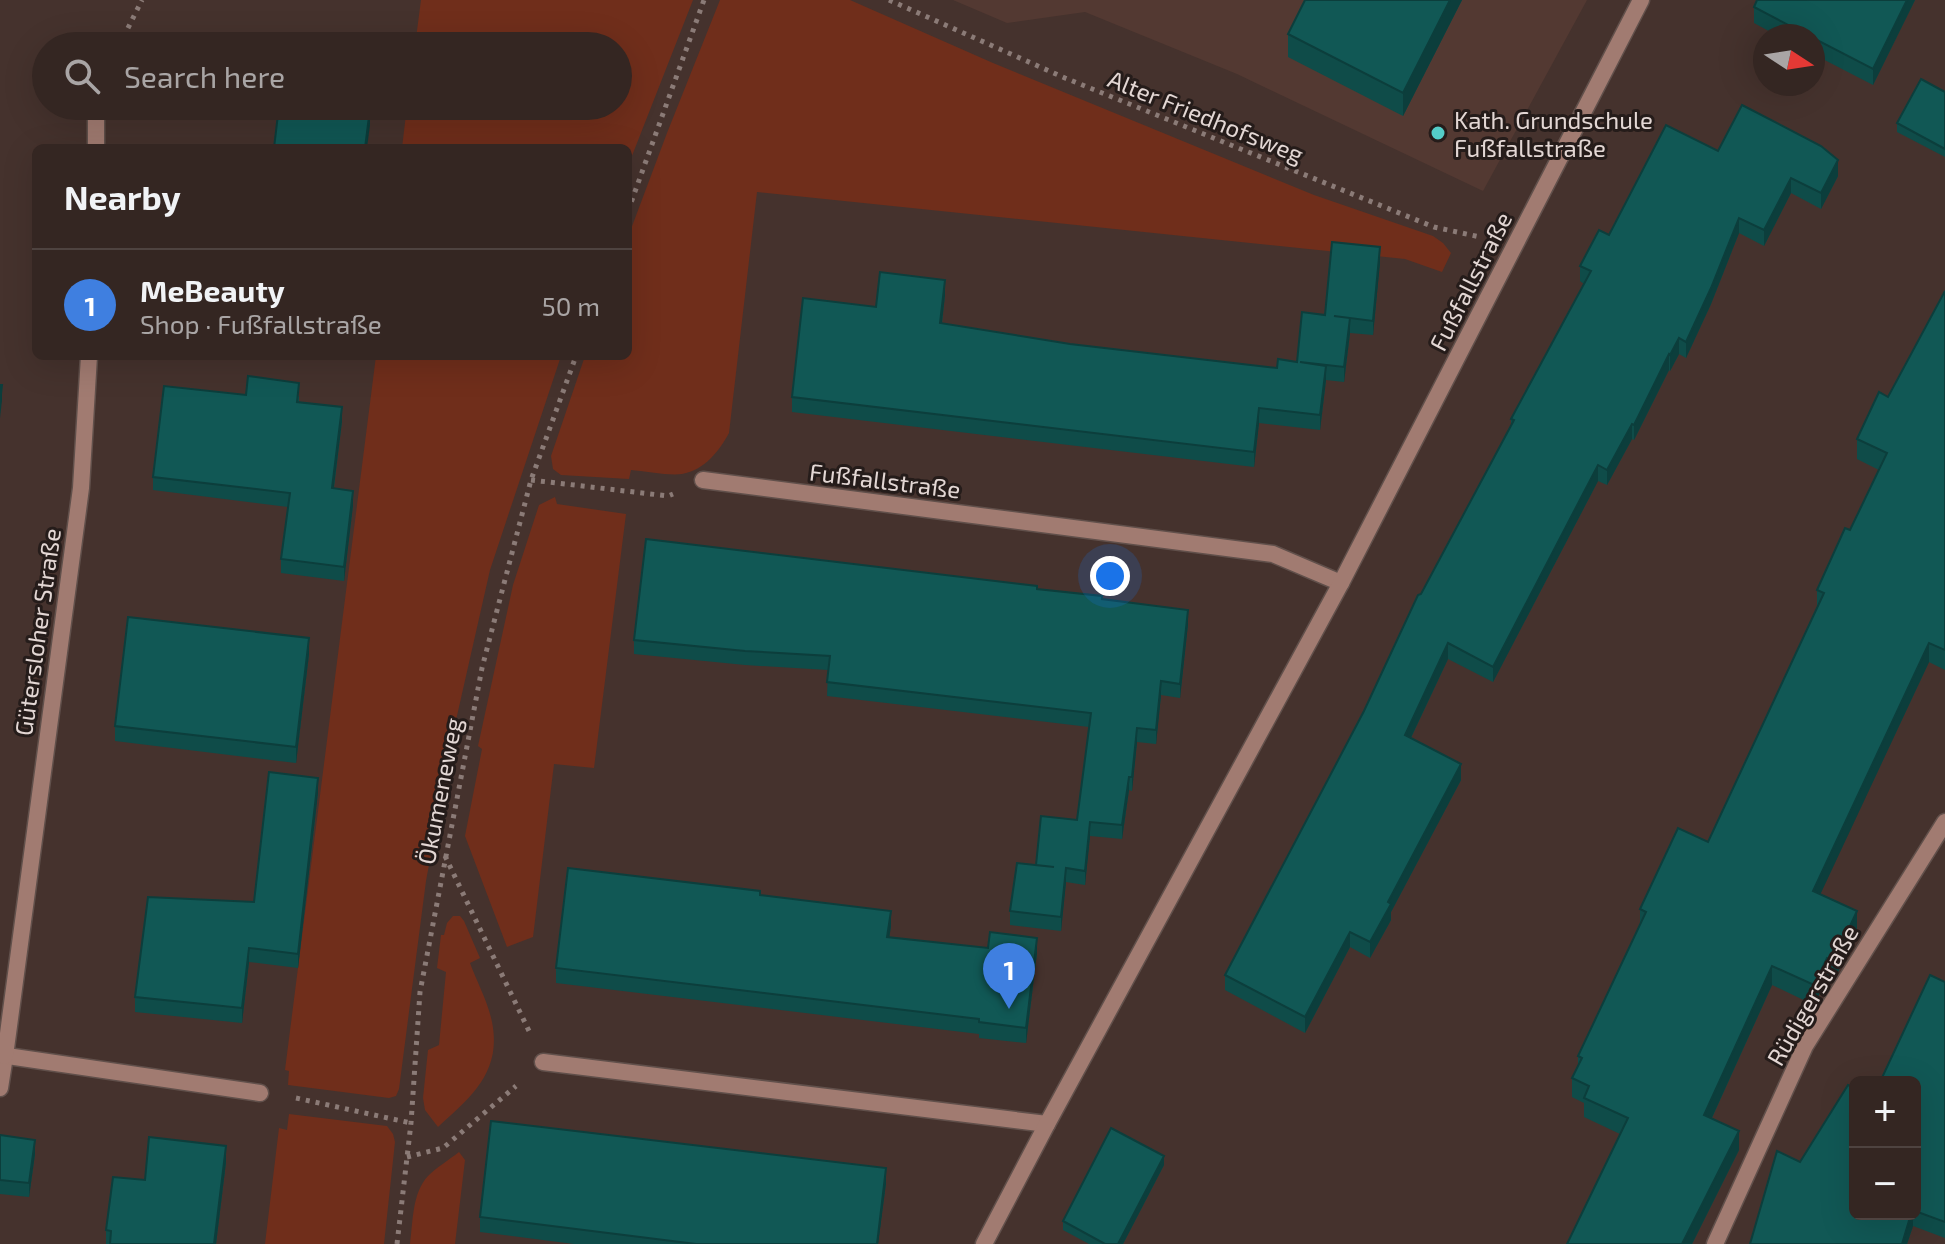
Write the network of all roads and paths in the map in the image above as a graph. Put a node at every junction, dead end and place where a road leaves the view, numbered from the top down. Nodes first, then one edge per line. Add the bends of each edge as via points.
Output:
1 (142, 0) edge
2 (704, 0) edge
3 (889, 0) edge
4 (1641, 0) edge
5 (126, 32) edge
6 (96, 120) edge
7 (96, 144) edge
8 (632, 200) edge
9 (1516, 245) junction
10 (89, 360) edge
11 (575, 360) edge
12 (531, 480) junction
13 (703, 480) joint
14 (1341, 583) junction
15 (1945, 822) edge
16 (445, 855) junction
17 (2, 1056) edge
18 (543, 1062) junction
19 (0, 1088) edge
20 (260, 1093) joint
21 (411, 1123) junction
22 (1047, 1124) junction
23 (407, 1157) junction
24 (397, 1244) edge
25 (984, 1244) edge
26 (1715, 1244) edge

1 - 5 path
2 - 8 path
3 - 9 path, Alter Friedhofsweg via 1065,78 1434,227
4 - 9 street, Fußfallstraße
6 - 7 street
9 - 14 street, Fußfallstraße
10 - 17 street, Gütersloher Straße via 81,488
11 - 12 path, Ökumeneweg
12 - 13 path via 668,496
12 - 16 path, Ökumeneweg via 482,668
13 - 14 street, Fußfallstraße via 1273,554
14 - 22 street, Fußfallstraße
15 - 26 street, Rüdigerstraße via 1805,1046
16 - 18 path
16 - 21 path, Ökumeneweg via 420,992
17 - 19 street, Gütersloher Straße
17 - 20 street
18 - 22 street
18 - 23 path via 443,1148
20 - 21 path
21 - 23 path, Ökumeneweg
22 - 25 street, Fußfallstraße
23 - 24 path, Ökumeneweg

